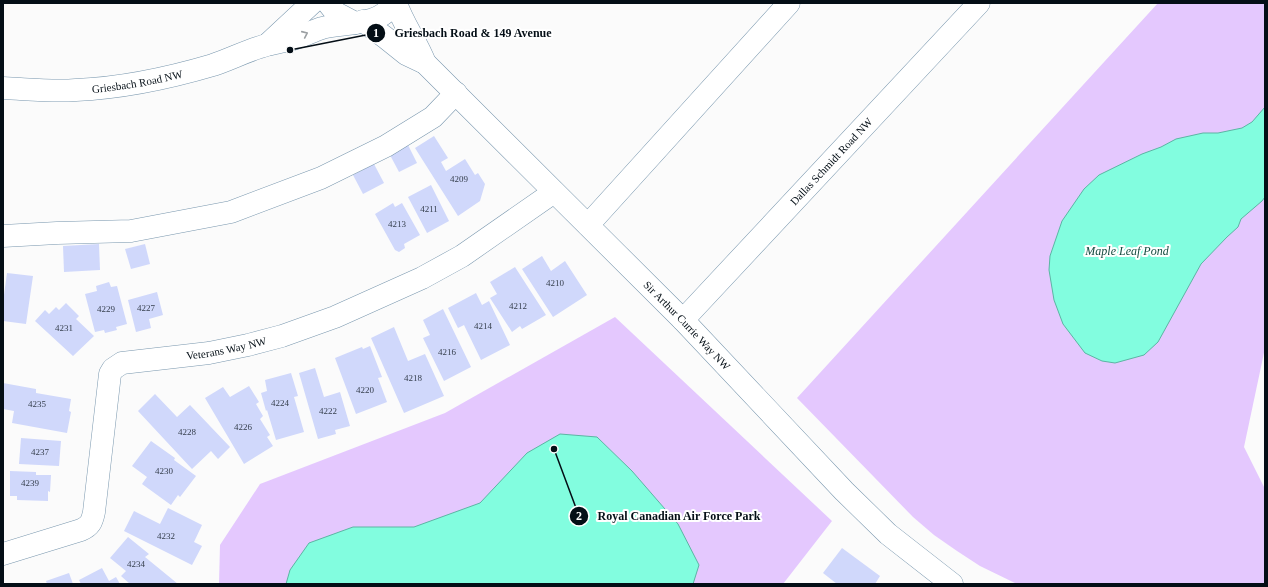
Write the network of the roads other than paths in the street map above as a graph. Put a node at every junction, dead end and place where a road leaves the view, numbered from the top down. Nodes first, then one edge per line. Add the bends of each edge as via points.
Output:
1 (312, 3) edge
2 (328, 3) edge
3 (394, 3) edge
4 (790, 3) edge
5 (978, 3) edge
6 (359, 22) junction
7 (267, 45) junction
8 (424, 63) junction
9 (3, 88) edge
10 (456, 93) junction
11 (554, 192) junction
12 (588, 225) junction
13 (3, 236) edge
14 (684, 320) junction
15 (3, 554) edge
16 (952, 584) edge

1 - 7 street, Griesbach Road NW
2 - 6 street, Sir Arthur Currie Way NW via 336,13
3 - 6 street, Griesbach Road NW via 375,19
3 - 8 street, Sir Arthur Currie Way NW via 419,47
4 - 12 street
5 - 14 street, Dallas Schmidt Road NW
7 -> 6 street, Griesbach Road NW via 288,41 330,26
6 - 8 street, Sir Arthur Currie Way NW
7 - 9 street, Griesbach Road NW via 191,71 122,85 75,90
8 - 10 street, Sir Arthur Currie Way NW
10 - 11 street, Sir Arthur Currie Way NW
10 - 13 street via 433,117 386,146 321,178 231,212 131,231
11 - 12 street, Sir Arthur Currie Way NW
11 - 15 street, Veterans Way NW via 462,256 422,278 336,317 248,345 209,353 122,363 110,374 92,522 81,530
12 - 14 street, Sir Arthur Currie Way NW
14 - 16 street, Sir Arthur Currie Way NW via 844,491 888,534

